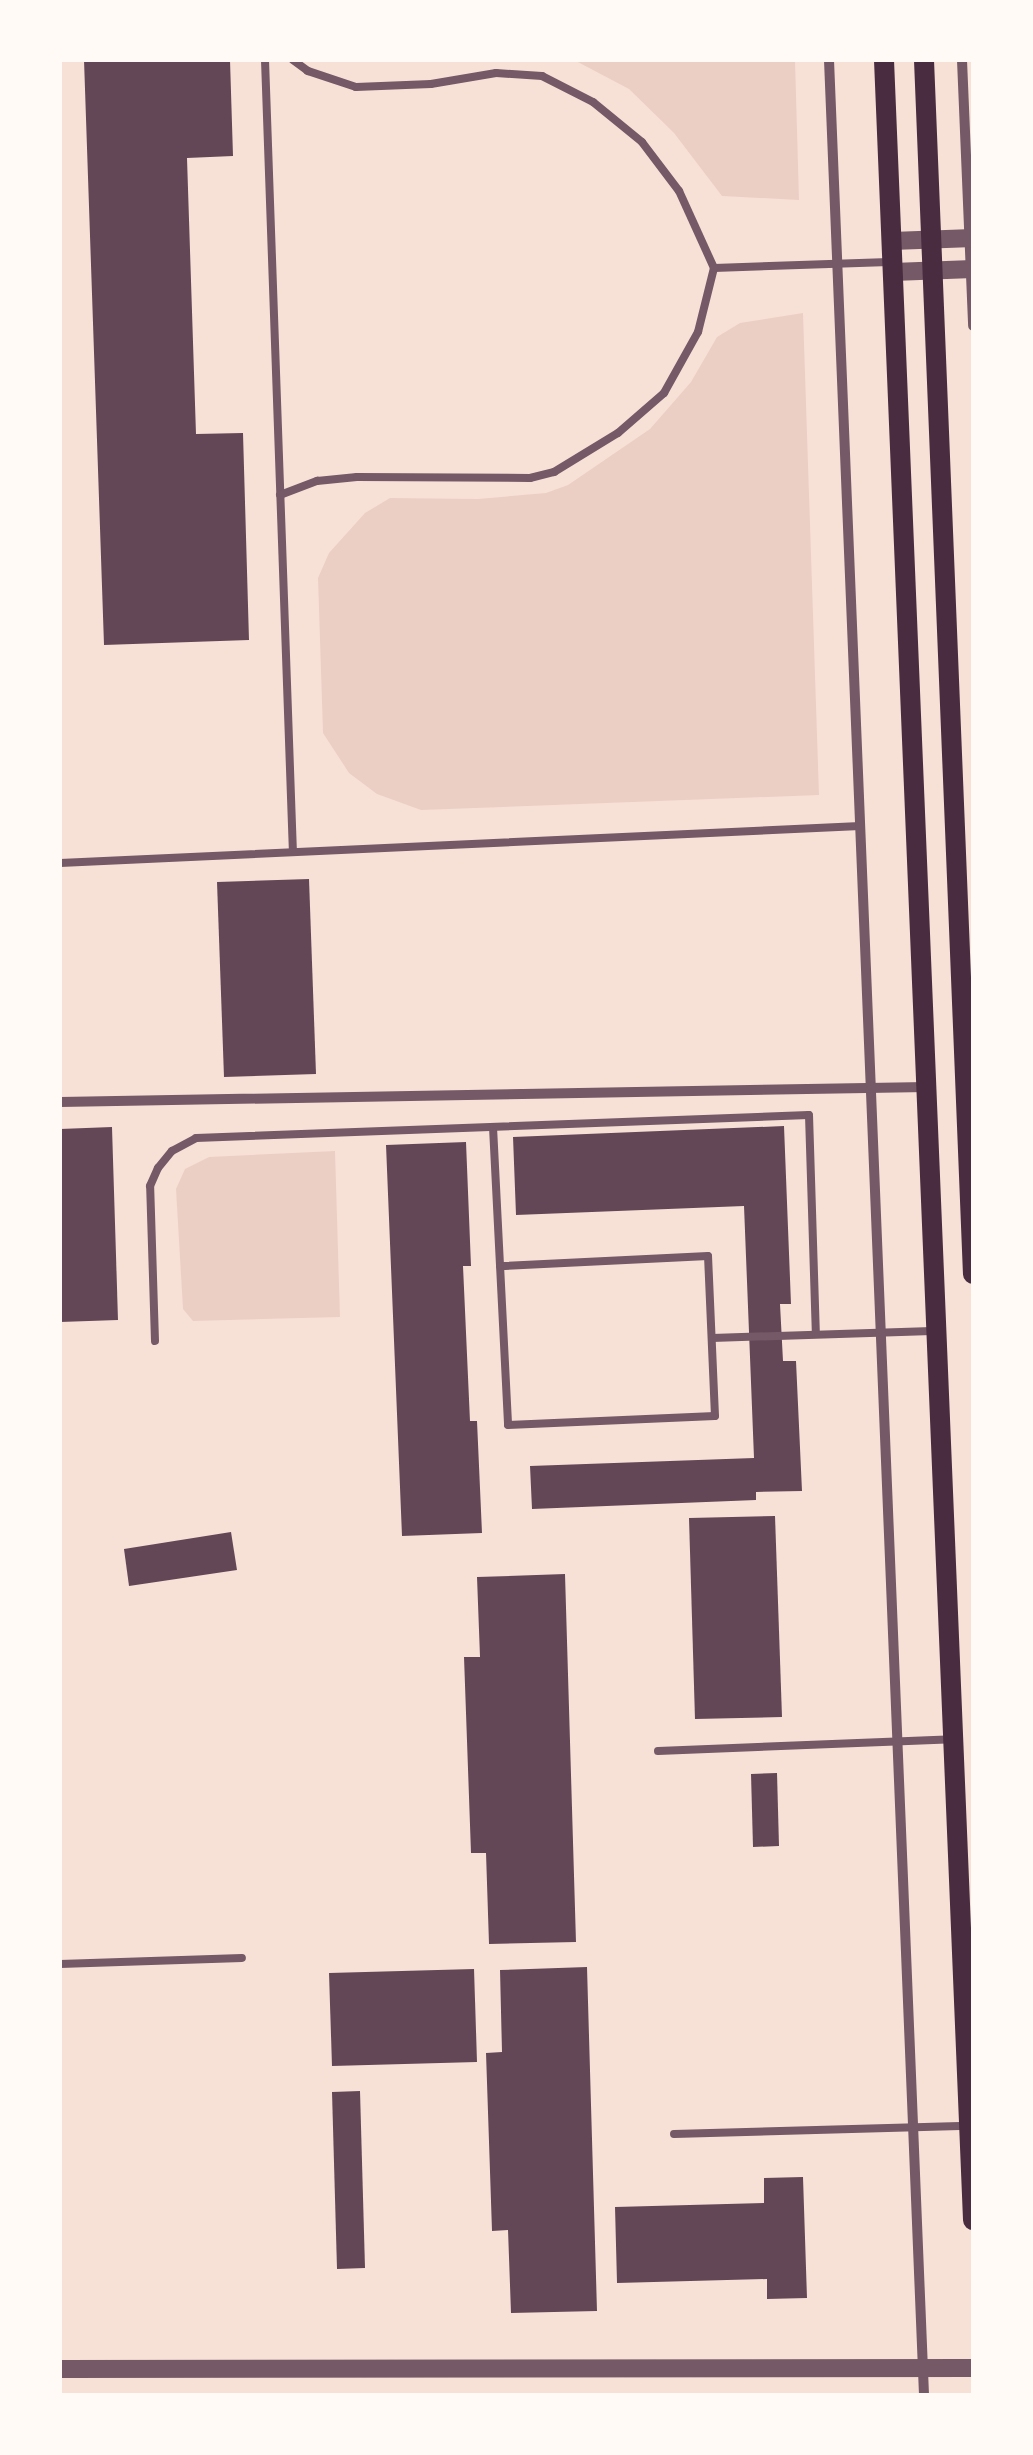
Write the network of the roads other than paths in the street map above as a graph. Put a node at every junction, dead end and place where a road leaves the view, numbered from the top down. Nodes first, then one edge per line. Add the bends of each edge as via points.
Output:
1 (265, 60) edge
2 (293, 60) edge
3 (829, 60) edge
4 (884, 60) edge
5 (924, 60) edge
6 (962, 60) edge
7 (971, 238) edge
8 (931, 240) junction
9 (892, 258) junction
10 (837, 264) junction
11 (714, 268) junction
12 (972, 269) edge
13 (932, 270) junction
14 (973, 326) edge
15 (280, 495) junction
16 (860, 826) junction
17 (964, 839) edge
18 (293, 852) junction
19 (60, 863) edge
20 (871, 1087) junction
21 (926, 1087) junction
22 (60, 1102) edge
23 (493, 1128) junction
24 (500, 1266) junction
25 (973, 1274) edge
26 (936, 1330) junction
27 (881, 1332) junction
28 (816, 1334) junction
29 (712, 1338) junction
30 (154, 1341) dead end
31 (953, 1739) junction
32 (897, 1741) junction
33 (658, 1750) dead end
34 (242, 1958) dead end
35 (60, 1964) edge
36 (969, 2126) junction
37 (913, 2128) junction
38 (674, 2134) dead end
39 (973, 2220) edge
40 (923, 2368) junction
41 (973, 2368) edge
42 (60, 2369) edge
43 (924, 2395) edge

1 - 15 lane
2 - 11 lane via 356,87 496,73 542,76 593,102 642,142 679,191
3 - 10 street
4 - 9 main road
5 - 8 main road
6 - 7 street
7 - 8 street
7 - 12 street
8 - 9 street
8 - 13 main road
9 - 10 lane
9 - 13 street
9 - 21 main road
10 - 11 lane
10 - 16 street
11 - 15 lane via 698,332 664,392 618,433 554,472 530,478 358,477 316,481
12 - 13 street
12 - 14 street
13 - 17 main road
15 - 18 lane
16 - 18 lane
16 - 20 street
17 - 25 main road
18 - 19 lane
20 - 21 street
20 - 22 street
20 - 27 street
21 - 26 main road
23 - 24 lane
23 - 28 lane via 809,1116
23 - 30 lane via 196,1138 172,1151 150,1186
24 - 29 lane via 708,1256
24 - 29 lane via 508,1425 715,1416
26 - 27 lane
26 - 31 main road
27 - 28 lane
27 - 32 street
28 - 29 lane
31 - 32 lane
31 - 36 main road
32 - 33 lane
32 - 37 street
34 - 35 lane
36 - 37 lane
36 - 39 main road
37 - 38 lane
37 - 40 street
40 - 41 street
40 - 42 street
40 - 43 street

